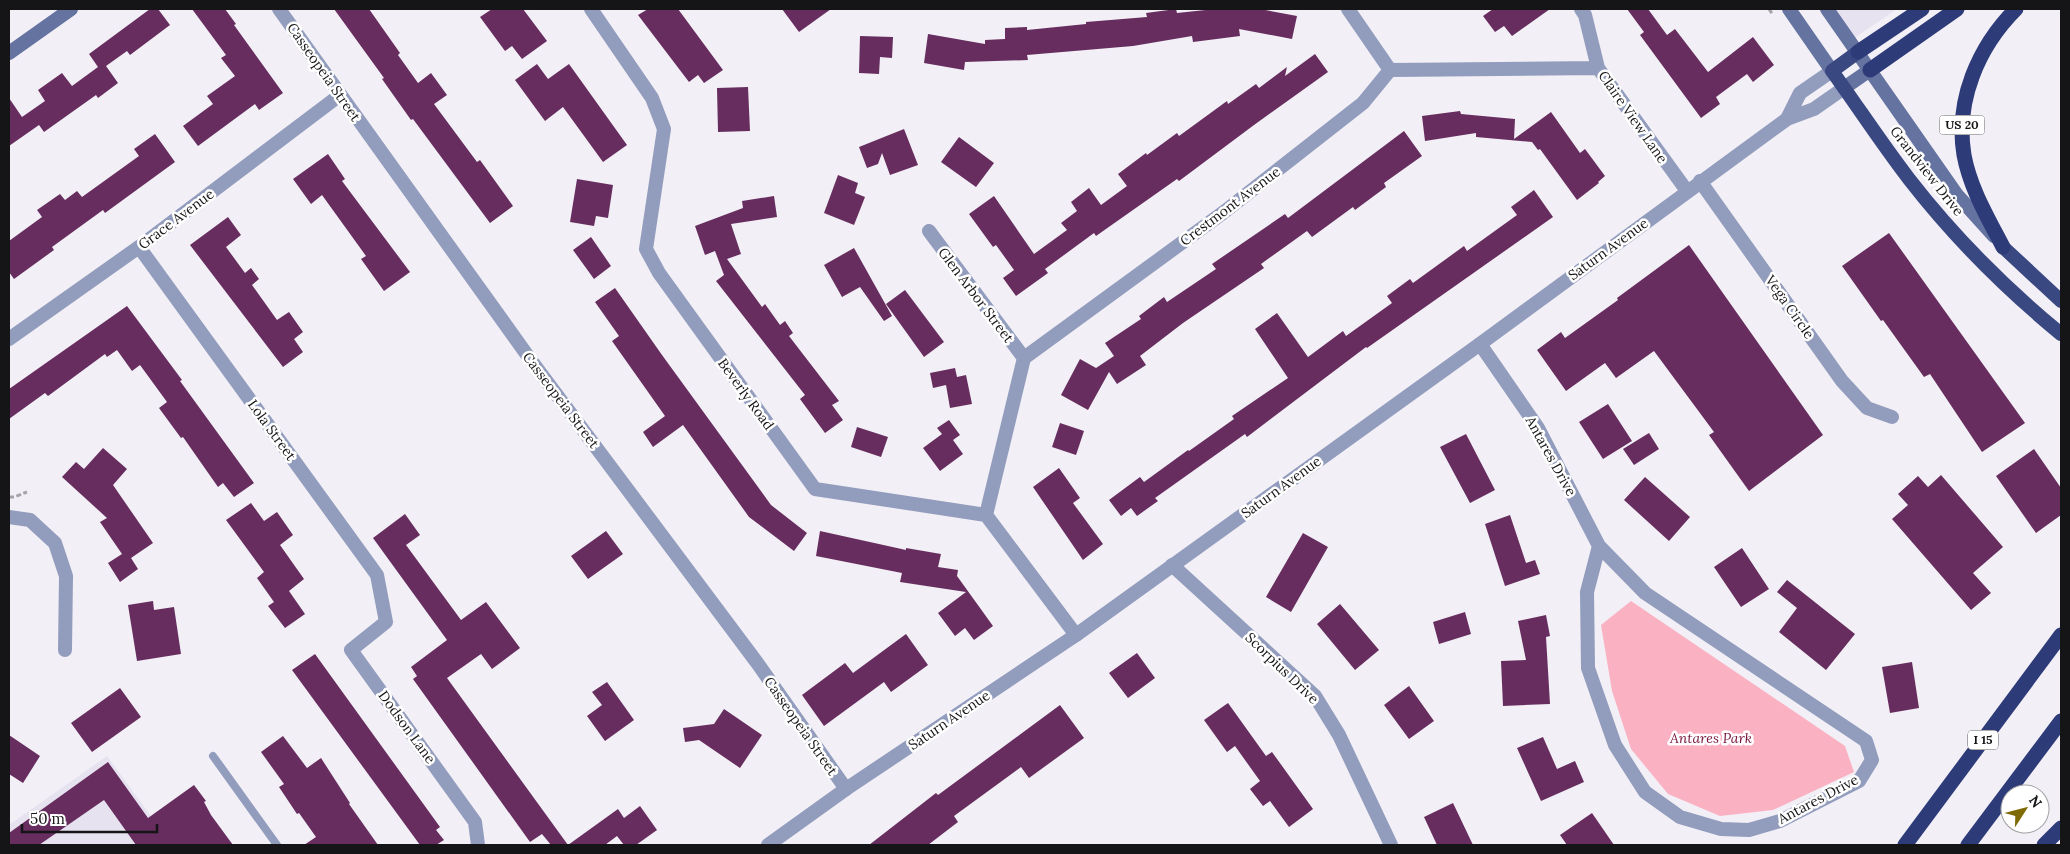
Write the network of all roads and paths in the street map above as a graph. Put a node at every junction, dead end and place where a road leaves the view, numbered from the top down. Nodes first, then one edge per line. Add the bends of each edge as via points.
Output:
1 (71, 9) edge
2 (279, 9) edge
3 (591, 9) edge
4 (1348, 9) edge
5 (1581, 9) edge
6 (1789, 9) edge
7 (1827, 9) edge
8 (1922, 9) edge
9 (1957, 9) edge
10 (2016, 9) edge
11 (1858, 52) junction
12 (9, 53) edge
13 (1598, 68) junction
14 (1390, 70) junction
15 (1870, 70) junction
16 (1832, 71) junction
17 (1844, 88) junction
18 (340, 95) junction
19 (1787, 119) junction
20 (1700, 181) junction
21 (1687, 191) junction
22 (929, 232) dead end
23 (139, 247) junction
24 (2004, 247) junction
25 (2061, 300) edge
26 (2061, 334) edge
27 (9, 340) edge
28 (1480, 344) junction
29 (1024, 358) junction
30 (1892, 417) dead end
31 (27, 492) dead end
32 (9, 497) edge
33 (986, 515) junction
34 (9, 518) edge
35 (1599, 546) junction
36 (1172, 565) junction
37 (386, 622) joint
38 (1076, 635) junction
39 (2061, 635) edge
40 (65, 650) dead end
41 (2061, 721) edge
42 (214, 756) dead end
43 (846, 790) junction
44 (2061, 828) edge
45 (277, 845) edge
46 (478, 845) edge
47 (768, 845) edge
48 (1391, 845) edge
49 (1905, 845) edge
50 (1968, 845) edge
51 (2044, 845) edge

1 - 12 main road
2 - 18 street, Casseopeia Street
3 - 33 street, Beverly Road via 652,98 664,129 646,249 659,273 815,489
4 - 14 street
5 - 13 street, Claire View Lane
6 - 16 main road, Grandview Drive
7 - 11 main road, Grandview Drive
8 - 11 highway
9 - 15 highway
10 - 24 highway, US 20 via 2000,25 1980,56 1964,106 1962,126 1964,156 1978,199
11 - 15 main road, Grandview Drive
11 - 16 highway
13 - 14 street
13 - 21 street, Claire View Lane
14 - 29 street, Crestmont Avenue via 1356,109 1224,212
15 - 17 main road
15 - 24 main road, Grandview Drive via 1957,195
16 - 17 highway, Grandview Drive
16 - 19 street, Saturn Avenue via 1800,93
17 - 19 street, Saturn Avenue via 1814,109
17 - 26 highway, Grandview Drive via 1909,179 1963,242 2024,304
18 - 23 street, Grace Avenue
18 - 43 street, Casseopeia Street via 530,359 758,664
19 - 20 street, Saturn Avenue
20 - 21 street, Saturn Avenue
20 - 30 street, Vega Circle via 1842,381 1867,408
21 - 28 street, Saturn Avenue
22 - 29 street, Glen Arbor Street
23 - 27 street, Grace Avenue
23 - 37 street, Lola Street via 377,575
24 - 25 highway, Grandview Drive / US 20
28 - 35 street, Antares Drive via 1538,428
28 - 36 street, Saturn Avenue
29 - 33 street
31 - 32 path
33 - 38 street
34 - 40 street via 30,520 55,543 66,576
35 - 35 street, Antares Drive via 1645,593 1866,741 1872,760 1859,780 1780,821 1749,830 1721,829 1680,817 1645,792 1615,744 1588,668 1586,592
36 - 38 street, Saturn Avenue
36 - 48 street, Scorpius Drive via 1315,696 1339,735
37 - 46 street, Dodson Lane via 351,650 476,822
38 - 43 street, Saturn Avenue
39 - 49 highway, I 15
41 - 50 highway
42 - 45 lane
43 - 47 street, Saturn Avenue
44 - 51 highway

